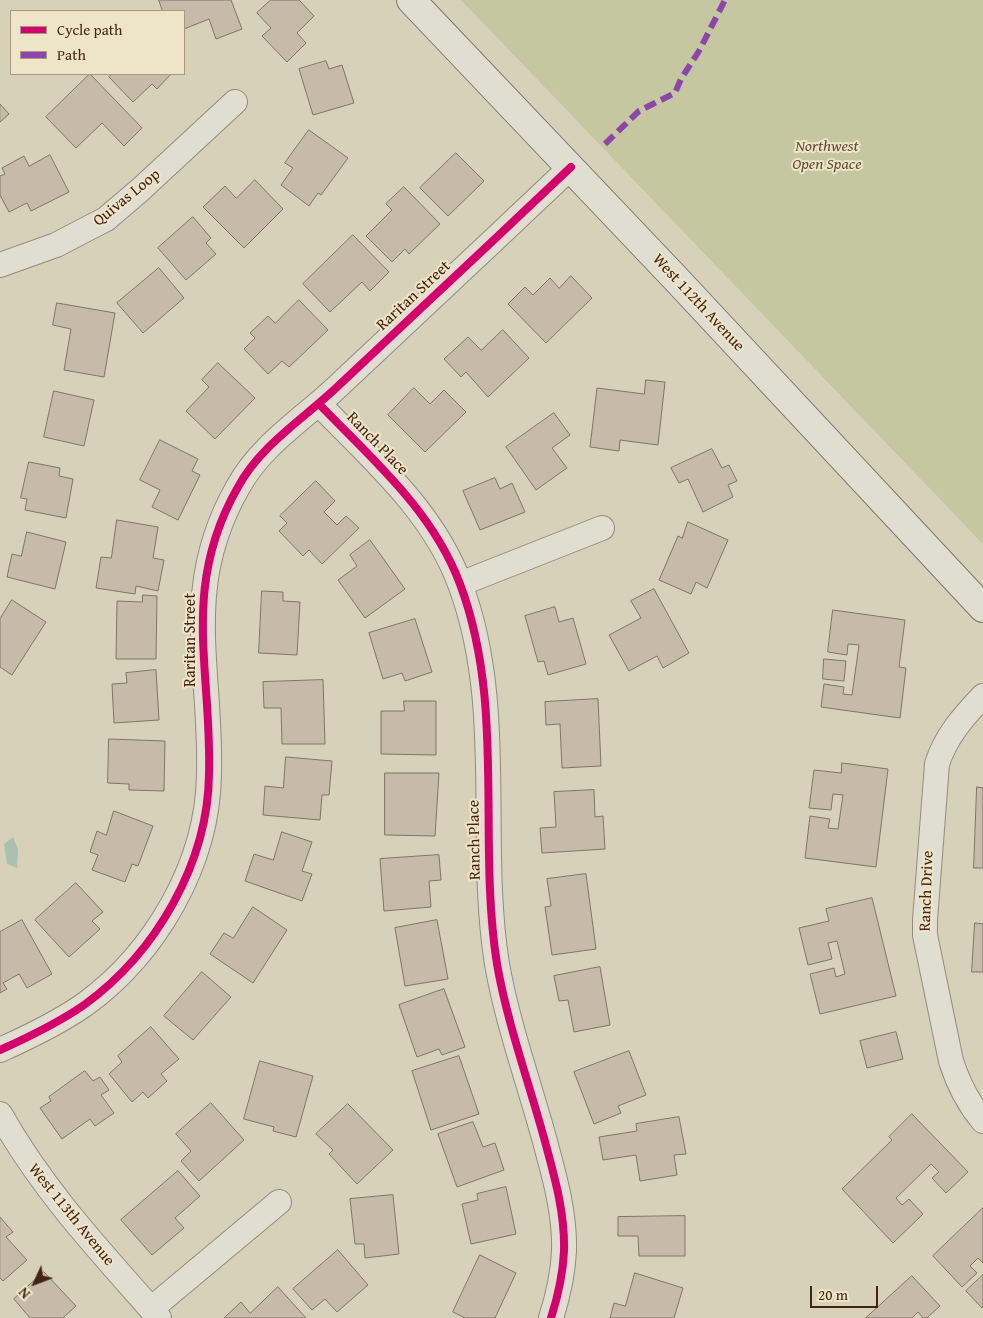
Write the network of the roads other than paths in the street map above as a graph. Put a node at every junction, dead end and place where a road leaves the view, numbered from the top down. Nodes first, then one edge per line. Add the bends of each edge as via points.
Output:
1 (411, 0) edge
2 (235, 102) dead end
3 (571, 167) junction
4 (0, 265) edge
5 (319, 404) junction
6 (602, 528) dead end
7 (460, 584) junction
8 (983, 608) edge
9 (983, 696) edge
10 (0, 1050) edge
11 (0, 1114) edge
12 (983, 1121) edge
13 (280, 1202) dead end
14 (155, 1314) edge
15 (551, 1318) edge

1 - 3 main road, West 112th Avenue
2 - 4 street, Quivas Loop via 106,218 56,245
3 - 5 street, Raritan Street
3 - 8 main road, West 112th Avenue
5 - 7 street, Ranch Place via 422,514 451,562
5 - 10 street, Raritan Street via 264,450 227,508 210,554 202,621 210,774 206,815 193,864 150,938 105,986 84,1004 35,1034
6 - 7 street
7 - 15 street, Ranch Place via 479,650 485,694 490,899 497,964 561,1211 564,1250 561,1284
9 - 12 street, Ranch Drive via 955,727 942,747 937,764 924,920 950,1061 957,1081
11 - 14 street, West 113th Avenue via 21,1152 64,1211
13 - 14 street, West 113th Avenue

